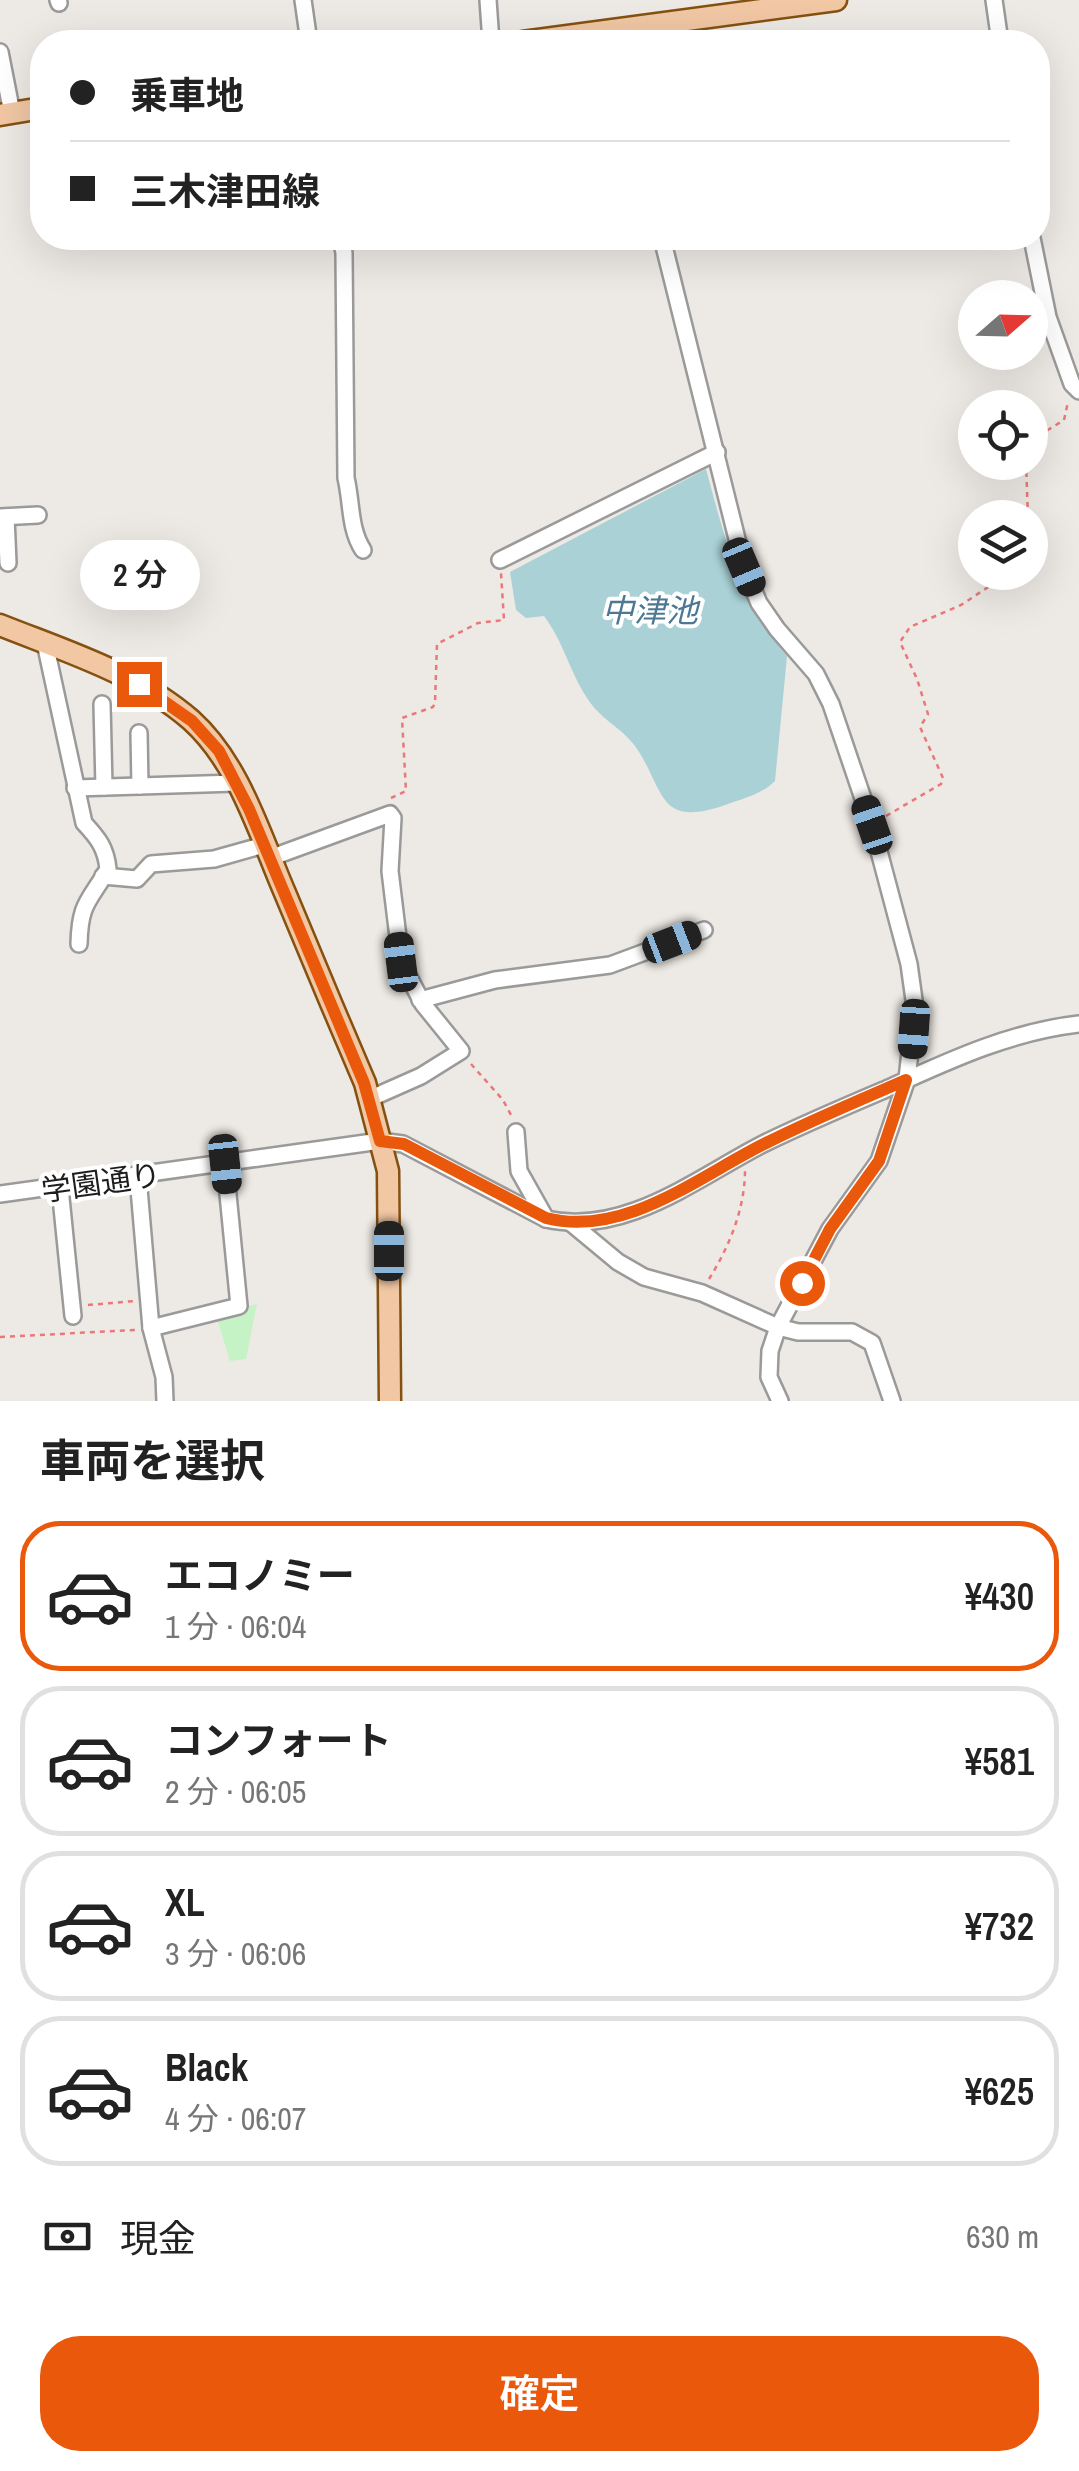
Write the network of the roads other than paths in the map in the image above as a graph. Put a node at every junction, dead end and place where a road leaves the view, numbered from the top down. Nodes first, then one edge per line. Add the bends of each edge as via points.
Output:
1 (302, 0) edge
2 (488, 0) edge
3 (836, 0) edge
4 (994, 0) edge
5 (752, 5) edge
6 (306, 30) edge
7 (491, 30) edge
8 (641, 30) edge
9 (998, 30) edge
10 (0, 52) edge
11 (30, 110) edge
12 (3, 114) edge
13 (341, 250) edge
14 (665, 250) edge
15 (1034, 250) edge
16 (1076, 387) edge
17 (717, 452) junction
18 (38, 515) dead end
19 (3, 517) edge
20 (363, 550) dead end
21 (500, 560) road end
22 (8, 563) dead end
23 (0, 624) edge
24 (45, 643) junction
25 (102, 704) dead end
26 (138, 733) dead end
27 (236, 783) junction
28 (140, 786) junction
29 (104, 787) junction
30 (75, 788) junction
31 (267, 852) junction
32 (104, 876) junction
33 (704, 930) dead end
34 (79, 944) dead end
35 (420, 1000) junction
36 (1079, 1024) edge
37 (906, 1080) junction
38 (369, 1099) junction
39 (516, 1132) road end
40 (380, 1141) junction
41 (225, 1164) junction
42 (138, 1177) junction
43 (60, 1188) junction
44 (0, 1194) edge
45 (546, 1218) junction
46 (572, 1224) junction
47 (72, 1312) road end
48 (778, 1327) junction
49 (152, 1328) junction
50 (165, 1401) edge
51 (390, 1401) edge
52 (780, 1401) edge
53 (892, 1401) edge

1 - 6 street
2 - 7 street
3 - 5 main road
4 - 9 street
5 - 8 main road
10 - 12 street
11 - 12 main road
13 - 20 street via 346,478 353,534
14 - 17 street
15 - 16 street via 1048,317
17 - 21 street
17 - 37 street via 744,567 759,602 816,674 831,704 872,825 915,1006
18 - 19 street
19 - 22 street
23 - 24 main road
24 - 27 main road via 157,694 219,751
24 - 30 street
25 - 29 street
26 - 28 street
27 - 28 street
27 - 31 main road
28 - 29 street
29 - 30 street
30 - 32 street via 84,823 106,854
31 - 32 street via 150,864 137,879
31 - 35 street via 390,814 401,962
31 - 38 main road
32 - 34 street via 83,908
33 - 35 street via 610,965 496,980
35 - 38 street via 461,1051
36 - 37 street via 992,1043
37 - 46 street via 629,1213
37 - 48 street via 879,1161 830,1229
38 - 40 main road
39 - 45 street via 519,1171
40 - 41 street, 学園通り
40 - 45 street via 404,1144
40 - 51 main road via 388,1171
41 - 42 street, 学園通り
41 - 49 street via 239,1306
42 - 43 street, 学園通り
42 - 49 street
43 - 44 street, 学園通り
43 - 47 street
45 - 46 street
46 - 48 street via 644,1276
48 - 52 street via 769,1377
48 - 53 street via 852,1332 872,1343
49 - 50 street

